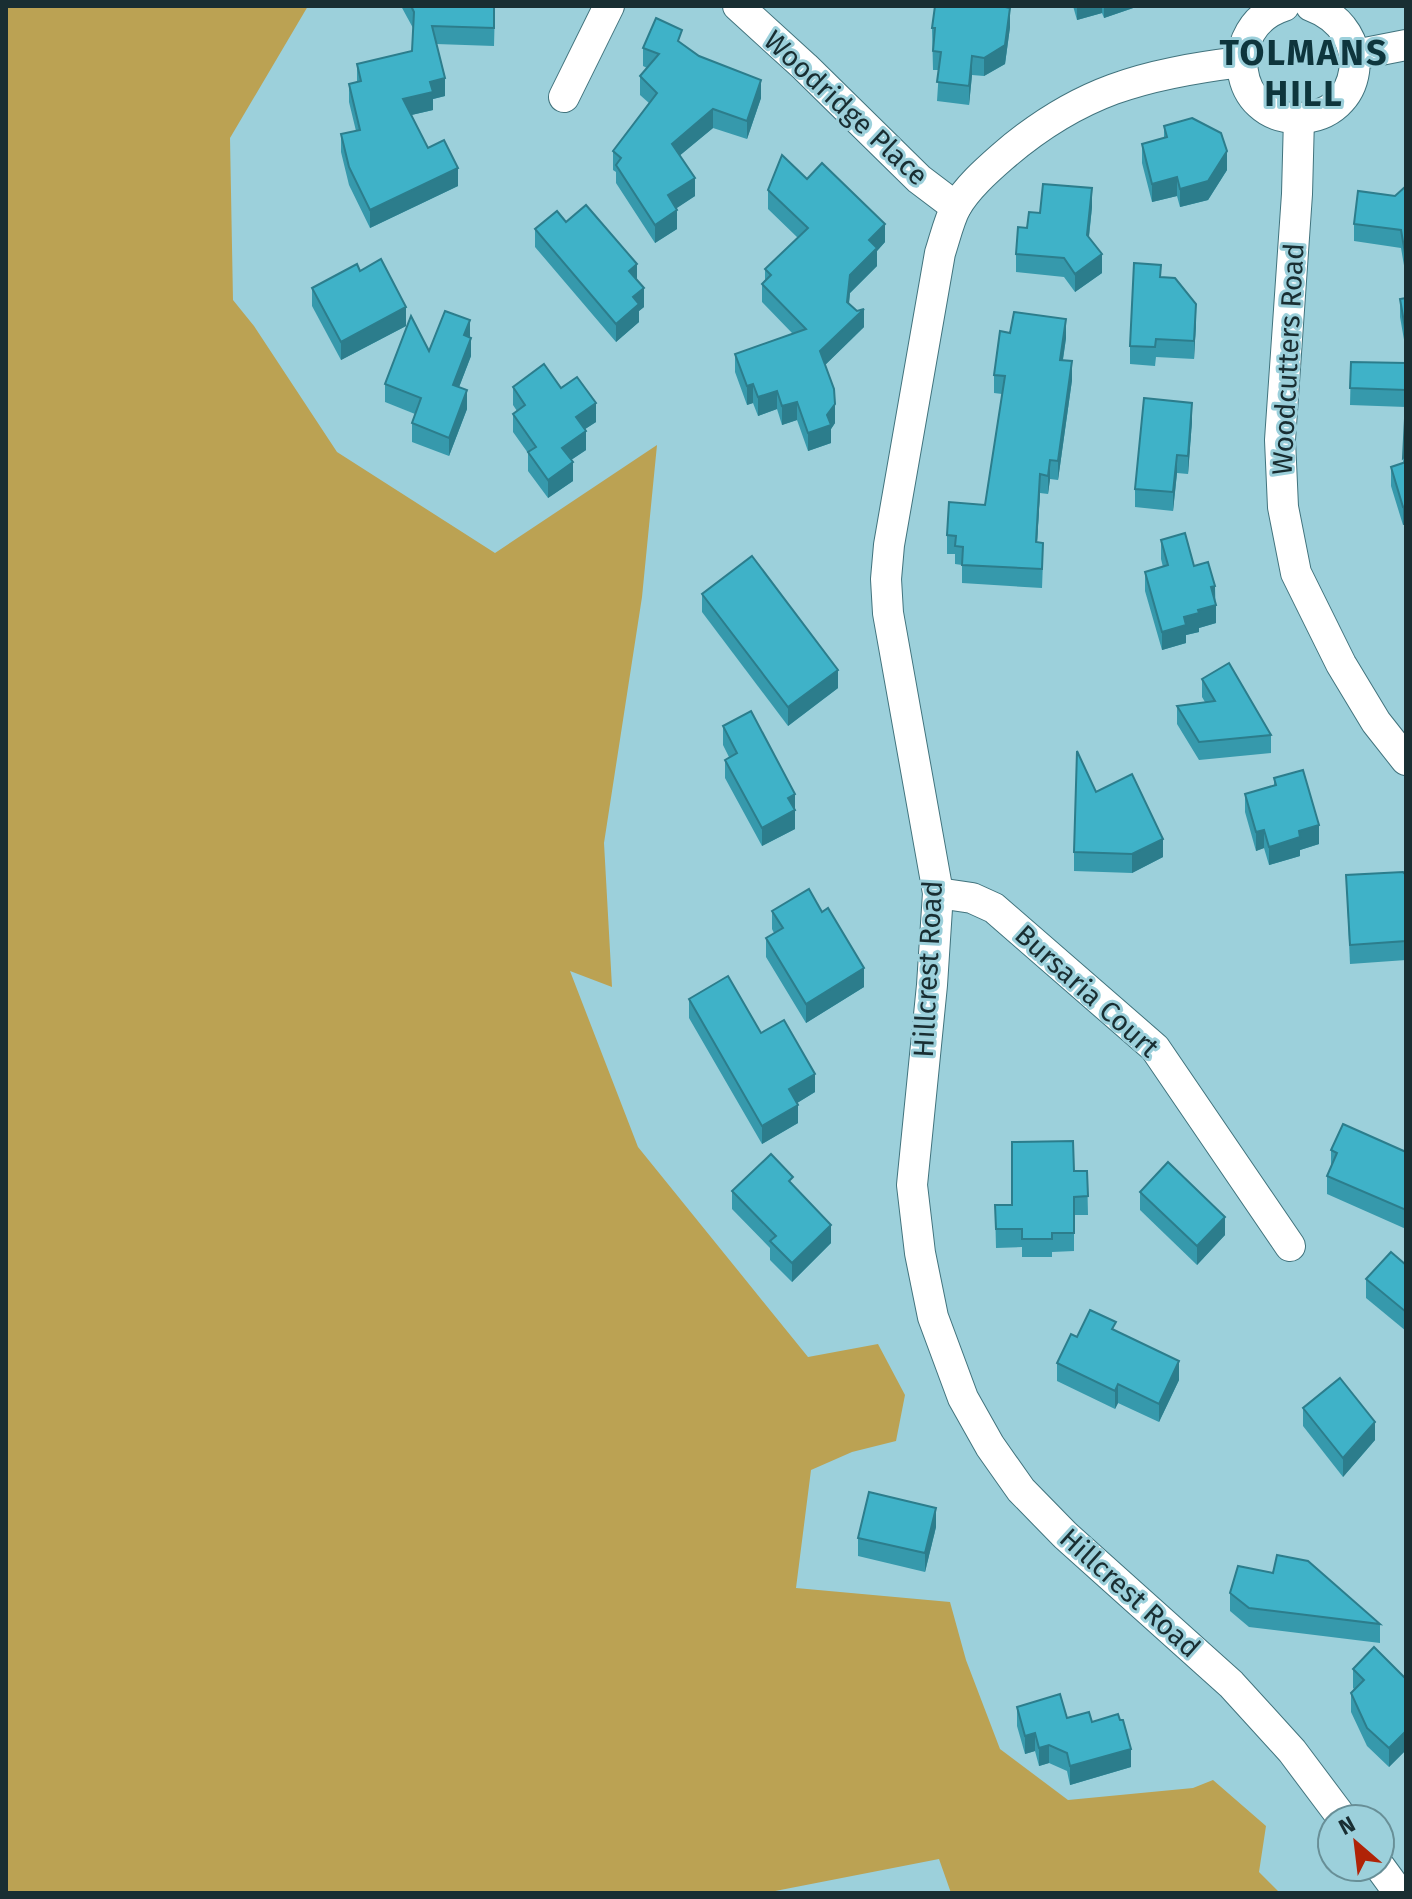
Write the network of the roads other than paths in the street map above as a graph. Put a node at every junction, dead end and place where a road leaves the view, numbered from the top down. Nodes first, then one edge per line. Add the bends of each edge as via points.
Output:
1 (609, 6) edge
2 (738, 6) edge
3 (1284, 6) edge
4 (1311, 6) edge
5 (1406, 45) edge
6 (1355, 55) junction
7 (1241, 62) junction
8 (564, 97) dead end
9 (1299, 118) junction
10 (956, 207) junction
11 (1406, 760) edge
12 (938, 893) junction
13 (1290, 1246) dead end
14 (1331, 1803) edge

1 - 8 street
2 - 10 street, Woodridge Place via 919,179
3 - 7 street via 1250,30
4 - 6 street via 1340,23
5 - 6 street
6 - 9 street via 1347,91 1318,115
7 - 9 street via 1252,95 1265,108
7 - 10 street, Hillcrest Road via 1154,76 1086,98 1019,142
9 - 11 street, Woodcutters Road via 1280,440 1283,507 1296,573 1341,664
10 - 12 street, Hillcrest Road via 940,253 886,579
12 - 13 street, Bursaria Court via 994,908 1155,1048
12 - 14 street, Hillcrest Road via 912,1185 933,1317 963,1398 1021,1490 1241,1694

